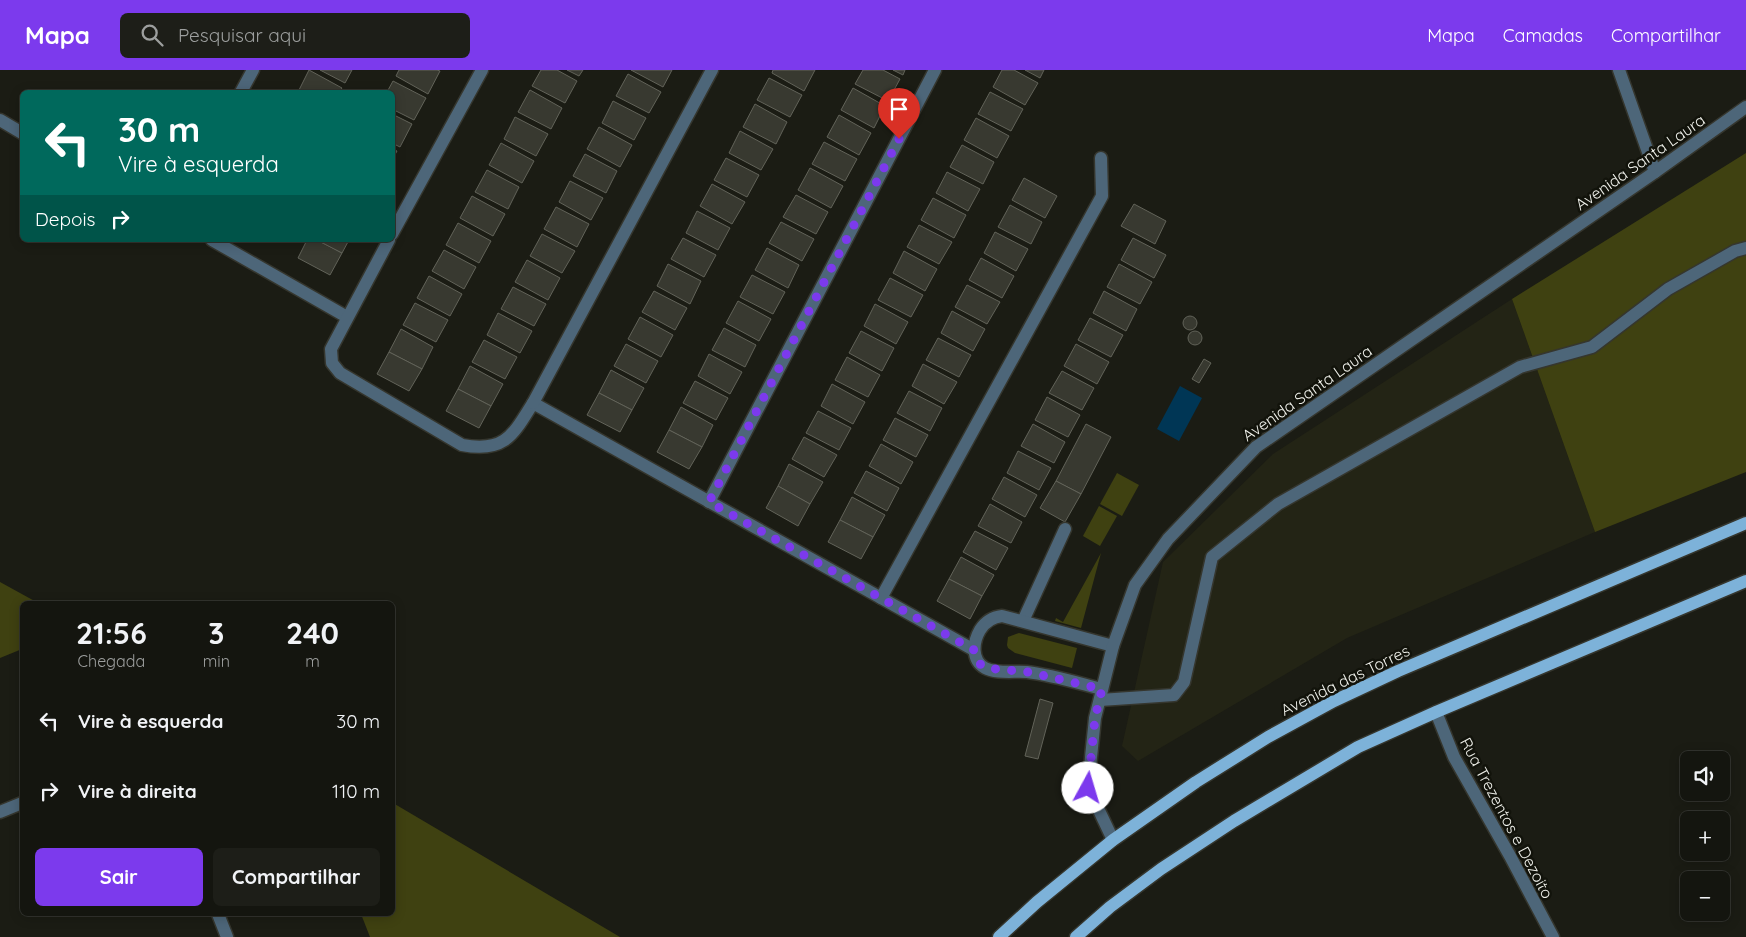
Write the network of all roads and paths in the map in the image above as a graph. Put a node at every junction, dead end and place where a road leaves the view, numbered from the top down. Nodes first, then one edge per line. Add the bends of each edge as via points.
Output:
1 (253, 70) edge
2 (482, 70) edge
3 (712, 70) edge
4 (935, 70) edge
5 (1619, 70) edge
6 (242, 90) edge
7 (1746, 107) edge
8 (0, 120) edge
9 (20, 132) edge
10 (1102, 158) dead end
11 (1655, 172) junction
12 (395, 229) edge
13 (216, 242) edge
14 (388, 242) edge
15 (1746, 248) edge
16 (348, 317) junction
17 (533, 403) junction
18 (709, 502) junction
19 (1746, 523) edge
20 (1065, 529) dead end
21 (1746, 581) edge
22 (881, 598) junction
23 (1023, 621) junction
24 (1113, 646) junction
25 (974, 650) junction
26 (1101, 695) junction
27 (1436, 712) junction
28 (20, 805) edge
29 (0, 812) edge
30 (1113, 840) junction
31 (219, 916) edge
32 (227, 937) edge
33 (999, 937) edge
34 (1076, 937) edge
35 (1553, 937) edge

1 - 6 street
2 - 12 street
3 - 17 street
4 - 18 street
5 - 11 street
7 - 11 street, Avenida Santa Laura
8 - 9 street
10 - 22 street via 1102,196
11 - 24 street, Avenida Santa Laura via 1256,447 1162,546 1135,585
13 - 16 street
14 - 16 street
15 - 26 street via 1668,289 1592,347 1520,367 1278,504 1212,557 1184,682 1174,695
16 - 17 street via 331,349 332,363 340,373 462,444 484,448 505,440 512,435
17 - 18 street
18 - 22 street
19 - 30 main road, Avenida das Torres via 1398,670 1334,701 1196,782
20 - 23 street
21 - 27 main road
22 - 25 street
23 - 24 street
23 - 25 street via 1002,616 988,622 979,634
24 - 26 street, Avenida Santa Laura
25 - 26 street via 980,664 986,668 1028,672
26 - 30 street, Avenida Santa Laura via 1095,718 1088,788
27 - 34 main road via 1358,748 1234,821 1110,907
27 - 35 street, Rua Trezentos e Dezoito via 1454,757
28 - 29 street
30 - 33 main road, Avenida das Torres
31 - 32 street

